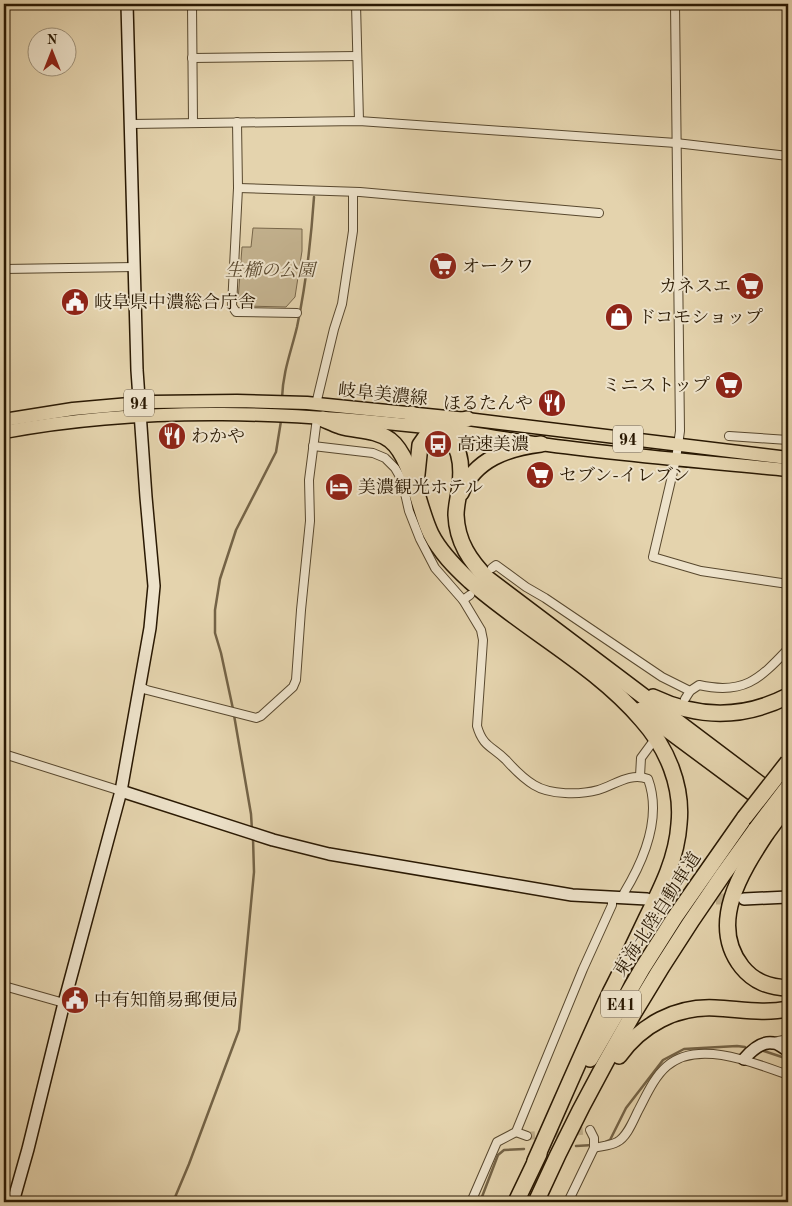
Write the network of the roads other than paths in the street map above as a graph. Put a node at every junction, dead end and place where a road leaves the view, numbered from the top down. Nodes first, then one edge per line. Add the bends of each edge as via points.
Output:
1 (127, 4) edge
2 (192, 4) edge
3 (356, 4) edge
4 (675, 4) edge
5 (357, 56) junction
6 (192, 58) junction
7 (359, 121) junction
8 (236, 122) junction
9 (193, 123) junction
10 (132, 124) junction
11 (676, 143) junction
12 (788, 156) edge
13 (238, 188) junction
14 (353, 192) junction
15 (599, 213) dead end
16 (135, 267) junction
17 (4, 269) edge
18 (297, 313) dead end
19 (316, 404) junction
20 (140, 409) junction
21 (411, 414) junction
22 (320, 418) junction
23 (467, 419) junction
24 (4, 420) edge
25 (443, 429) junction
26 (4, 432) edge
27 (729, 436) dead end
28 (788, 440) edge
29 (541, 444) junction
30 (678, 445) junction
31 (313, 446) junction
32 (788, 458) edge
33 (676, 459) junction
34 (788, 470) edge
35 (416, 493) junction
36 (457, 504) junction
37 (492, 568) dead end
38 (788, 584) edge
39 (788, 649) edge
40 (604, 674) junction
41 (140, 687) junction
42 (690, 691) junction
43 (788, 696) edge
44 (684, 699) dead end
45 (652, 743) dead end
46 (4, 754) edge
47 (788, 762) edge
48 (640, 776) junction
49 (788, 787) edge
50 (121, 791) junction
51 (788, 805) edge
52 (788, 819) edge
53 (761, 832) junction
54 (788, 897) edge
55 (612, 898) junction
56 (624, 899) junction
57 (647, 899) tunnel mouth
58 (744, 899) tunnel mouth
59 (4, 986) edge
60 (788, 988) edge
61 (64, 1003) junction
62 (788, 1009) edge
63 (788, 1039) edge
64 (774, 1042) junction
65 (788, 1051) edge
66 (744, 1060) junction
67 (788, 1075) edge
68 (590, 1130) dead end
69 (516, 1132) junction
70 (527, 1136) tunnel mouth
71 (594, 1145) junction
72 (535, 1161) junction
73 (13, 1202) edge
74 (471, 1202) edge
75 (516, 1202) edge
76 (536, 1202) edge
77 (540, 1202) edge
78 (568, 1202) edge

1 - 10 street
2 - 6 street
3 - 5 street
4 - 11 street
5 - 6 street
5 - 7 street
6 - 9 street
7 - 8 street
7 - 11 street
8 - 9 street
8 - 13 street
9 - 10 street
10 - 16 street
11 - 12 street
11 - 30 street
13 - 14 street
13 - 18 street via 232,306 236,312
14 - 15 street
14 - 19 street via 353,231 342,304
16 - 17 street
16 - 20 street
19 - 20 main road, 岐阜美濃線 / 94 via 237,401
19 - 21 main road, 岐阜美濃線 / 94
20 - 22 main road, 岐阜美濃線 / 94
20 - 24 main road, 岐阜美濃線 / 94 via 64,410
20 - 26 main road, 岐阜美濃線 / 94
20 - 41 street via 154,586
21 - 23 main road, 岐阜美濃線 / 94
21 - 25 highway
22 - 25 main road, 岐阜美濃線 / 94
22 - 31 street
22 - 35 highway via 378,433 390,440 405,462
23 - 25 highway
23 - 30 main road, 岐阜美濃線 / 94
25 - 29 main road, 岐阜美濃線 / 94
25 - 35 highway via 426,435 420,445
25 - 36 highway via 458,448 462,473
27 - 28 street
29 - 33 main road, 岐阜美濃線 / 94
29 - 36 highway via 506,450 480,466 463,489
30 - 32 main road, 岐阜美濃線 / 94
30 - 33 street
31 - 41 street via 309,480 310,522 293,687 256,718
31 - 48 street via 373,452 396,468 420,540 435,568 466,598 481,630 477,726 488,746 535,786 553,792 598,790
33 - 34 main road, 岐阜美濃線 / 94
33 - 38 street via 653,557 701,571
35 - 40 highway via 431,534 454,565 484,592
36 - 40 highway via 461,540 475,566
37 - 42 street via 496,564 662,677
39 - 42 street via 766,673 746,684 726,688 699,685
40 - 43 highway via 671,705 690,710 731,713 752,710
40 - 51 highway
40 - 52 highway via 619,692
40 - 72 highway via 664,750 677,787 680,823 662,887
41 - 50 street
42 - 44 street
45 - 48 street via 641,758
46 - 50 street
47 - 72 highway, 東海北陸自動車道 / E41, bridge via 745,817 642,968
48 - 56 street via 648,779 652,790 653,821
49 - 53 highway, 東海北陸自動車道 / E41, bridge
50 - 55 street via 329,854 572,896
50 - 61 street
51 - 53 highway, bridge
53 - 60 highway via 727,915 727,932 736,960 747,973 759,982
53 - 76 highway, 東海北陸自動車道 / E41 via 722,874 656,975 589,1093
54 - 58 street
55 - 56 street
55 - 69 street via 612,905
56 - 57 street
59 - 61 street
61 - 73 street
62 - 77 highway via 762,1012 693,1009 658,1020 643,1030 627,1044 612,1065
63 - 64 street
64 - 65 street
64 - 66 street via 762,1044
66 - 67 street
66 - 71 street via 708,1053 684,1056 667,1066 650,1088 625,1135 617,1142
68 - 71 street
69 - 70 street
69 - 74 street via 497,1142
71 - 78 street
72 - 75 highway, 東海北陸自動車道 / E41

